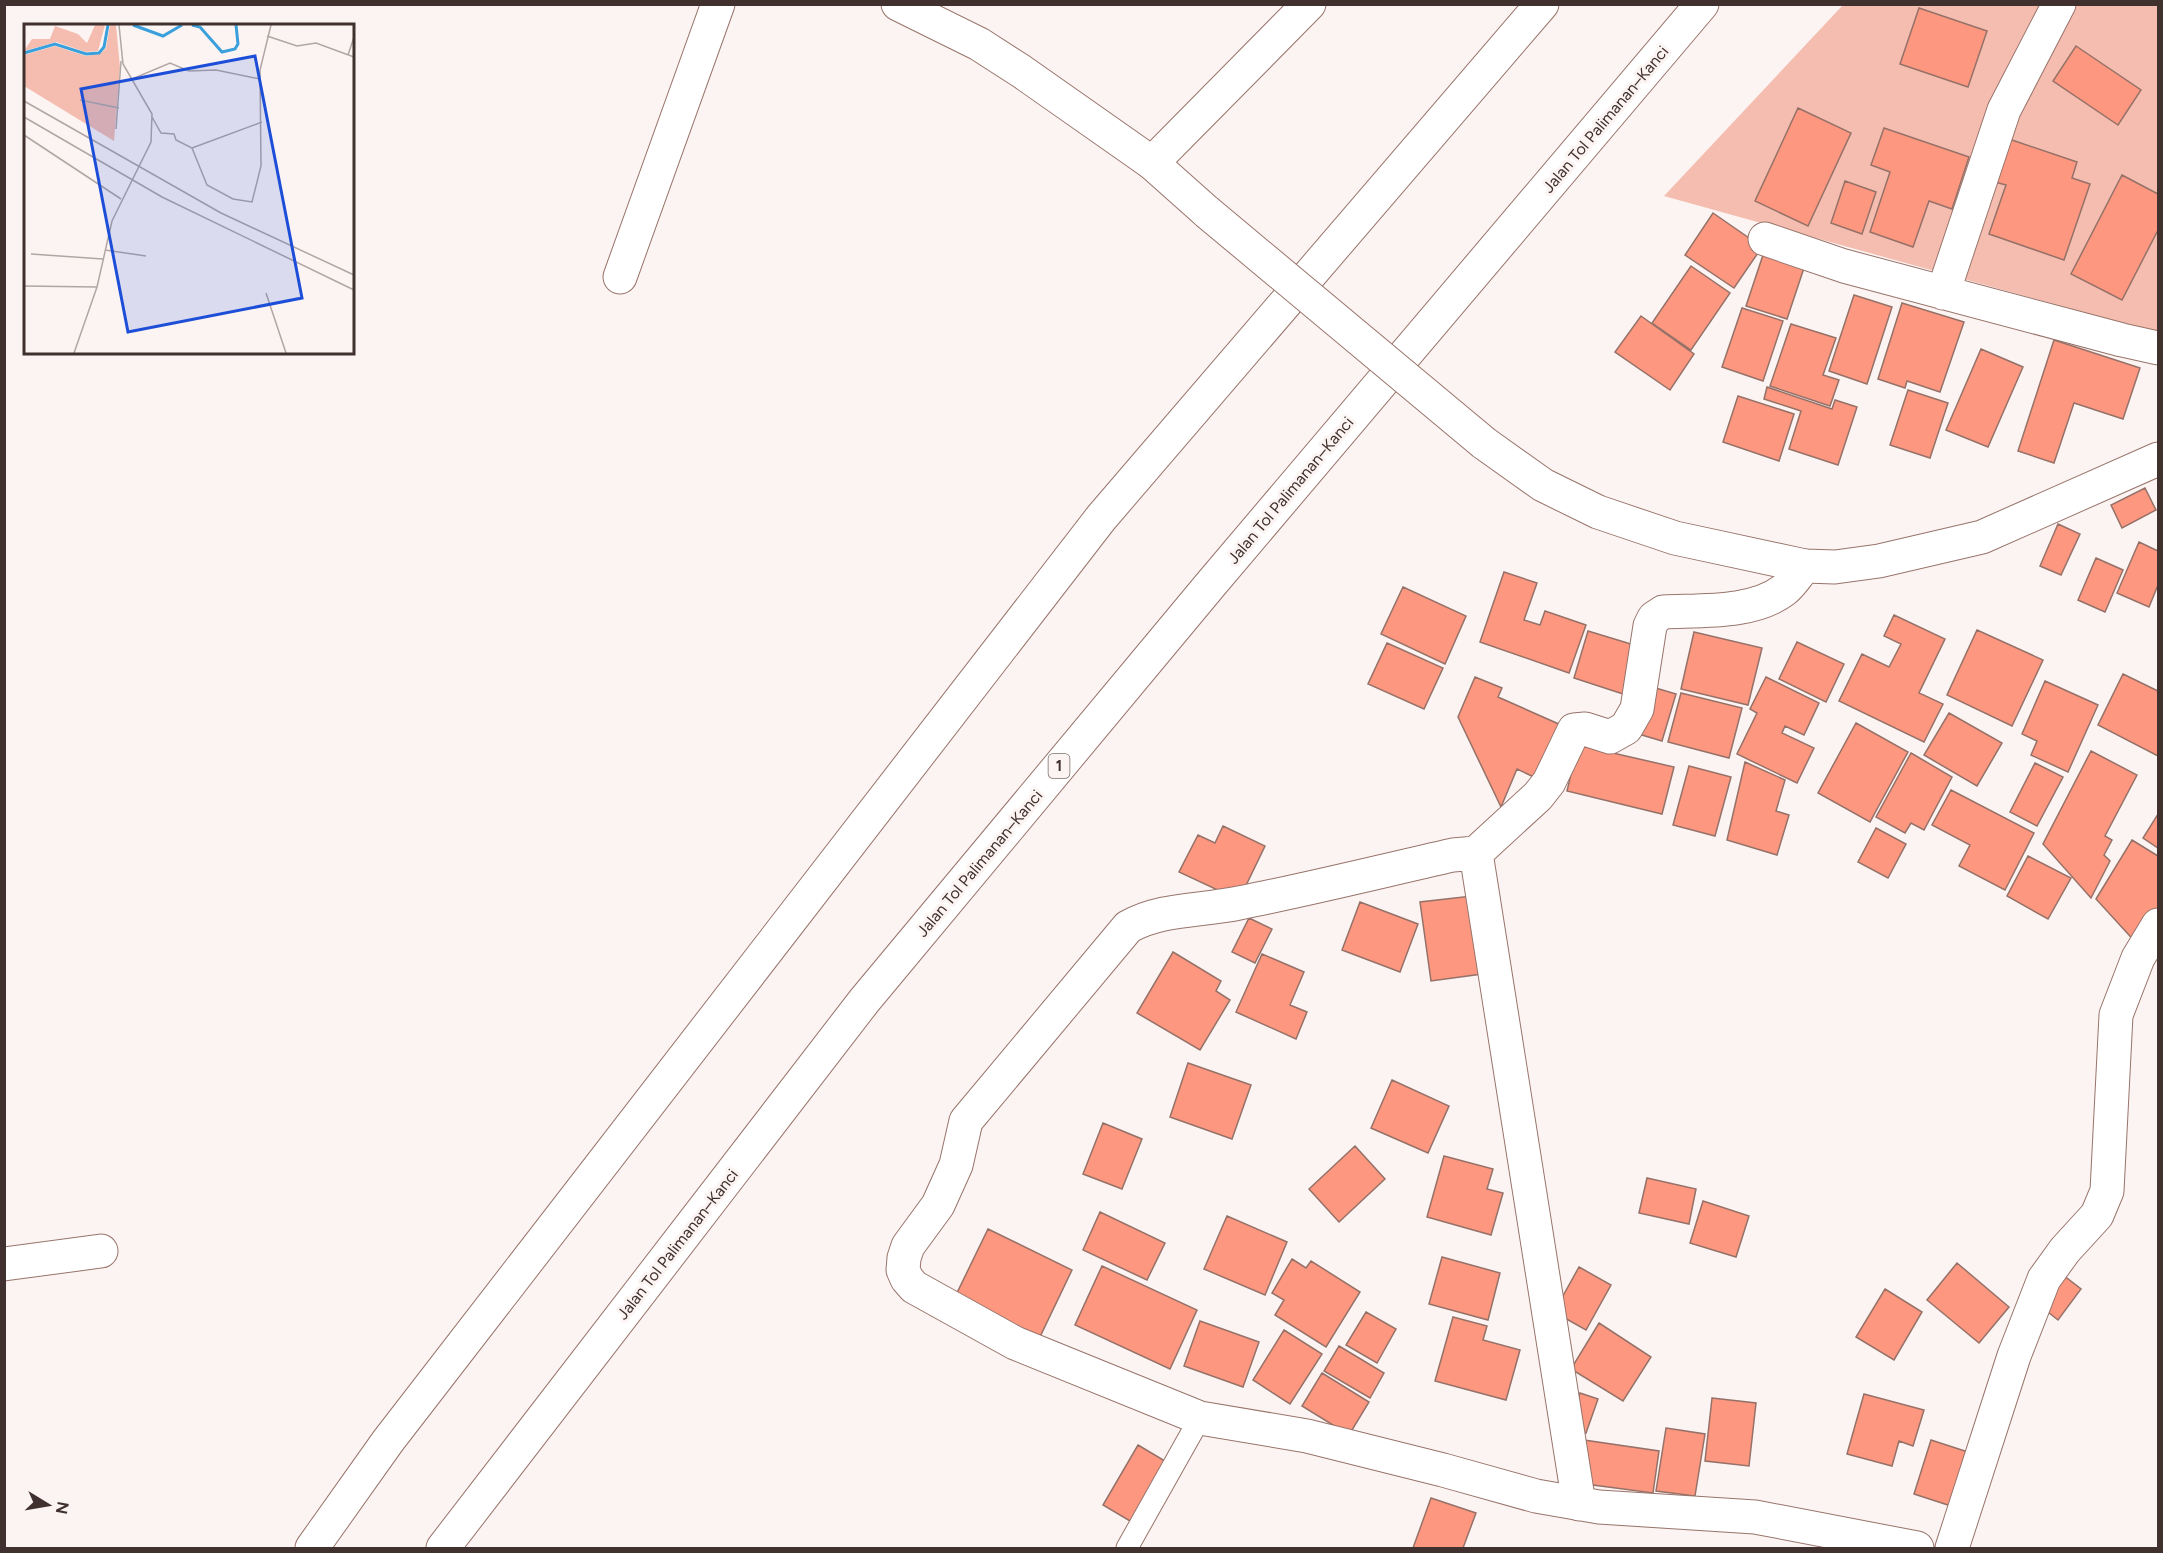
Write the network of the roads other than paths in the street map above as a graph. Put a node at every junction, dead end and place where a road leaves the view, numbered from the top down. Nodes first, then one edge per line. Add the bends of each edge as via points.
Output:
1 (718, 4) edge
2 (898, 4) edge
3 (1309, 4) edge
4 (1542, 4) edge
5 (1702, 4) edge
6 (2059, 4) edge
7 (1152, 163) junction
8 (1765, 239) dead end
9 (620, 277) dead end
10 (1943, 293) junction
11 (2158, 348) edge
12 (2158, 459) edge
13 (1805, 566) junction
14 (1476, 853) junction
15 (2158, 925) edge
16 (101, 1251) dead end
17 (4, 1264) edge
18 (1200, 1418) junction
19 (1579, 1504) junction
20 (312, 1548) edge
21 (442, 1548) edge
22 (1127, 1548) edge
23 (1917, 1548) edge
24 (1952, 1548) edge

1 - 9 main road
2 - 7 main road via 979,44
3 - 7 main road
4 - 20 main road via 1101,518 388,1441
5 - 21 main road, Jalan Tol Palimanan–Kanci / 1 via 864,1001
6 - 10 main road via 2004,110
7 - 13 main road, bridge via 1484,443 1543,485 1598,512 1676,538
8 - 10 main road
10 - 11 main road
12 - 13 main road via 1982,537 1879,561 1835,567
13 - 14 main road via 1785,590 1764,602 1663,612 1654,618 1637,709 1626,728 1610,737 1585,729 1574,730 1538,796
14 - 18 main road via 1236,904 1142,919 1128,927 966,1121 952,1175 938,1205 908,1246 904,1264 907,1279 914,1287 1015,1343
14 - 19 main road
15 - 24 main road via 2138,958 2116,1015 2107,1191 2097,1215 2044,1279 2014,1356
16 - 17 main road
18 - 19 main road via 1307,1436
18 - 22 lane
19 - 23 main road via 1755,1517

